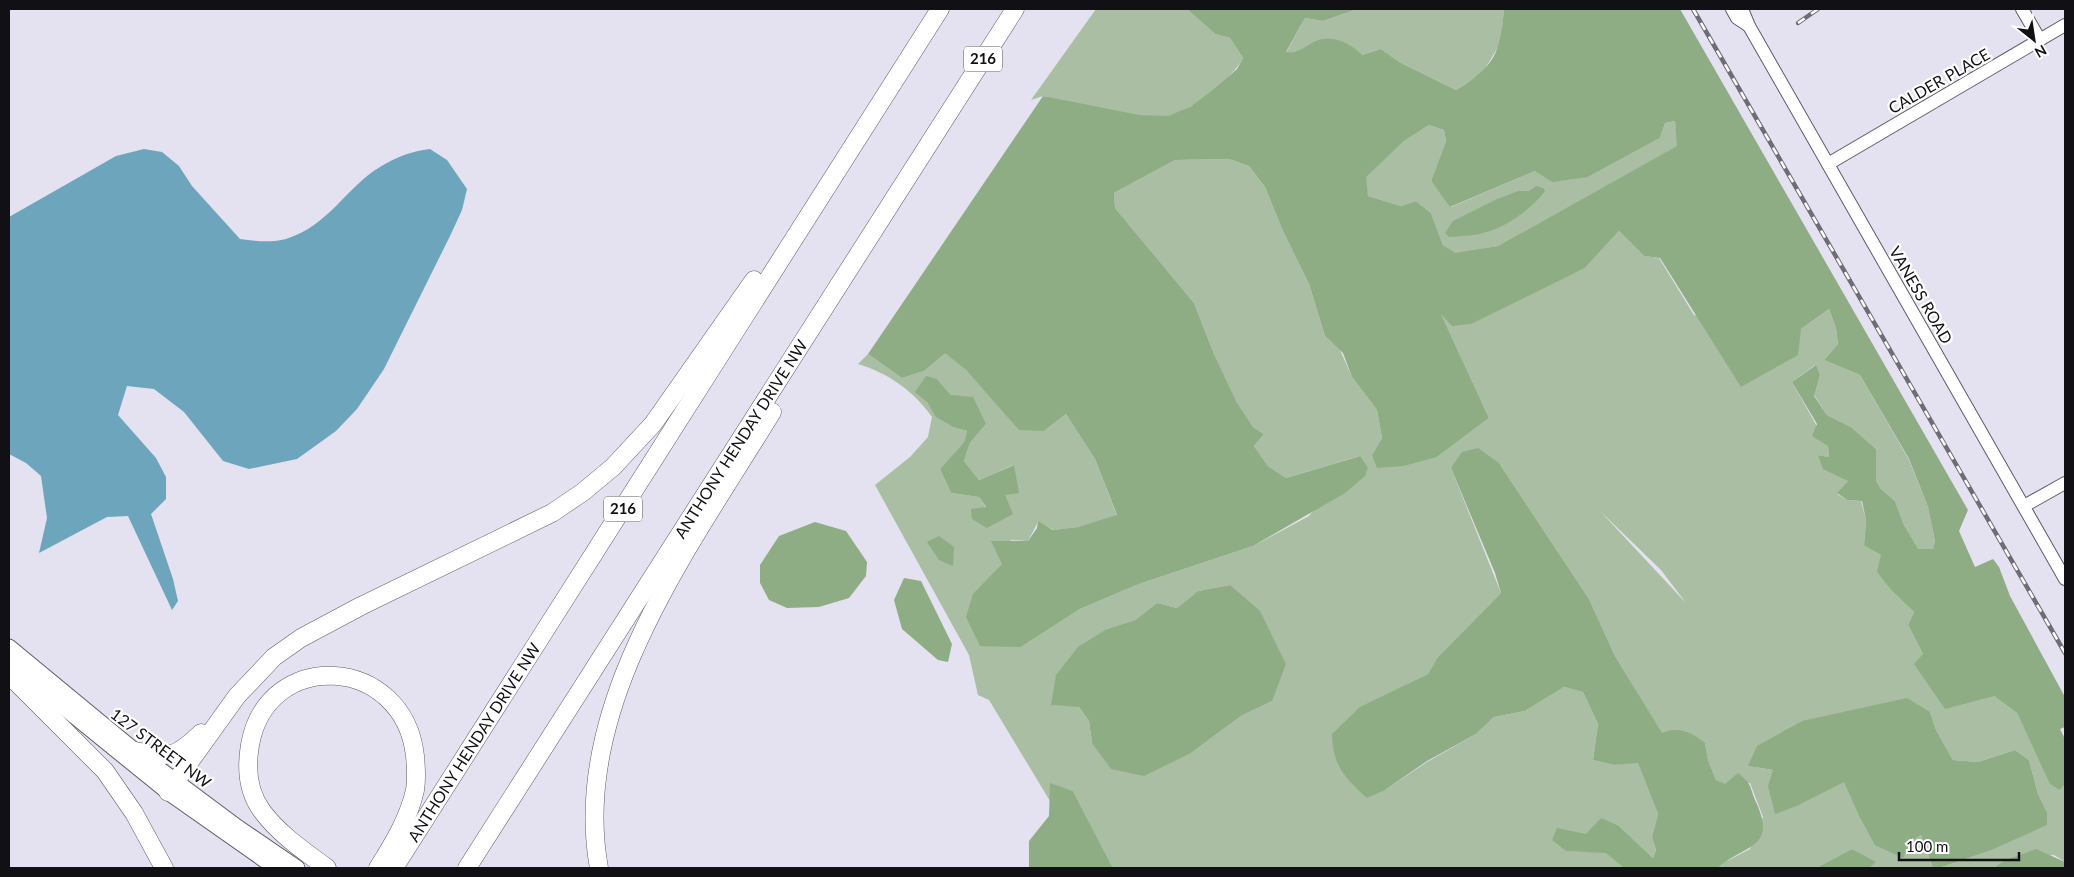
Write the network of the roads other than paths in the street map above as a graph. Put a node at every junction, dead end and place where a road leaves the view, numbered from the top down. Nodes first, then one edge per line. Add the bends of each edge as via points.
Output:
1 (940, 9) edge
2 (1015, 9) edge
3 (1732, 9) edge
4 (1742, 9) edge
5 (2022, 9) edge
6 (2065, 25) edge
7 (1749, 26) junction
8 (2040, 40) junction
9 (851, 149) junction
10 (1828, 164) junction
11 (895, 198) junction
12 (2065, 482) edge
13 (2024, 506) junction
14 (2065, 579) edge
15 (9, 647) edge
16 (9, 663) edge
17 (9, 676) edge
18 (230, 705) junction
19 (135, 751) junction
20 (539, 755) junction
21 (172, 787) junction
22 (164, 868) edge
23 (276, 868) edge
24 (298, 868) edge
25 (327, 868) edge
26 (378, 868) edge
27 (394, 868) edge
28 (467, 868) edge
29 (476, 868) edge
30 (599, 868) edge

1 - 9 highway, ANTHONY HENDAY DRIVE NW / 216
2 - 11 highway, ANTHONY HENDAY DRIVE NW / 216
3 - 7 street, VANESS ROAD via 1737,18
4 - 7 street, VANESS ROAD
5 - 8 street
6 - 8 street, CALDER PLACE
7 - 10 street, VANESS ROAD
8 - 10 street, CALDER PLACE
9 - 18 highway via 653,424 613,467 552,513 301,638 274,657
9 - 27 highway, ANTHONY HENDAY DRIVE NW / 216
10 - 13 street, VANESS ROAD
11 - 20 highway, ANTHONY HENDAY DRIVE NW / 216
11 - 30 highway via 869,253 662,592 626,668 603,737 598,768 596,828
12 - 13 street
13 - 14 street, VANESS ROAD
15 - 19 main road, 127 STREET NW
16 - 21 main road, 127 STREET NW
17 - 22 highway via 105,771
18 - 19 highway via 186,747 174,754 163,756
18 - 21 highway
19 - 21 main road, 127 STREET NW
20 - 28 highway, ANTHONY HENDAY DRIVE NW / 216
20 - 29 highway
21 - 23 main road, 127 STREET NW
21 - 24 main road, 127 STREET NW
25 - 26 highway via 274,826 261,810 252,793 248,762 252,732 276,694 306,678 323,676 373,686 389,698 408,724 416,759 415,789 408,814

